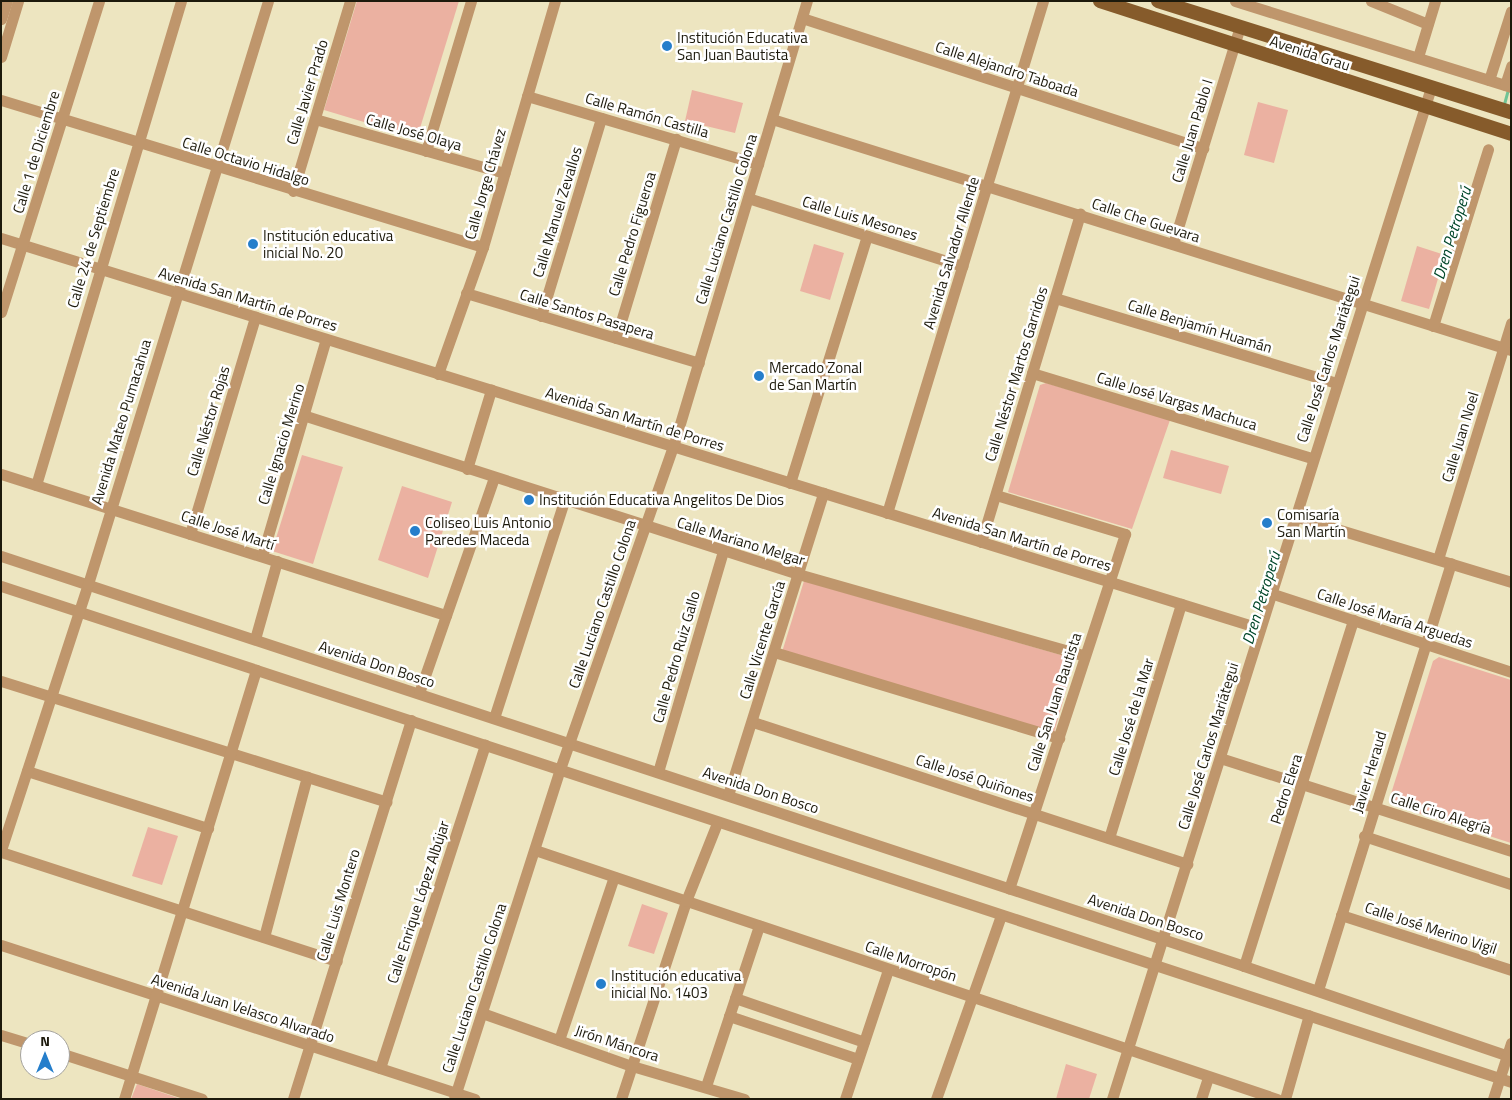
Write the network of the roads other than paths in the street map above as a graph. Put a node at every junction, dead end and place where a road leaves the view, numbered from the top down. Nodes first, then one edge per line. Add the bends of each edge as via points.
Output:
1 (7, 1) edge
2 (18, 1) edge
3 (99, 1) edge
4 (181, 1) edge
5 (268, 1) edge
6 (350, 1) edge
7 (472, 1) edge
8 (555, 1) edge
9 (807, 1) edge
10 (1043, 1) edge
11 (1100, 1) edge
12 (1158, 1) edge
13 (1235, 1) edge
14 (1370, 1) edge
15 (1435, 1) edge
16 (1511, 11) edge
17 (802, 18) junction
18 (1, 19) edge
19 (1428, 24) junction
20 (1240, 26) junction
21 (1234, 46) junction
22 (1, 57) edge
23 (1418, 57) junction
24 (1511, 66) edge
25 (1488, 80) junction
26 (1508, 86) edge
27 (1430, 87) junction
28 (1018, 88) junction
29 (527, 96) junction
30 (1, 100) edge
31 (1424, 107) junction
32 (1511, 112) edge
33 (601, 118) junction
34 (315, 119) junction
35 (772, 119) junction
36 (62, 120) junction
37 (1511, 134) edge
38 (676, 140) junction
39 (138, 142) junction
40 (1203, 148) junction
41 (1488, 149) dead end
42 (426, 151) junction
43 (758, 164) junction
44 (216, 168) junction
45 (504, 174) junction
46 (988, 185) junction
47 (293, 191) junction
48 (748, 198) junction
49 (1080, 214) junction
50 (867, 236) junction
51 (1, 238) edge
52 (1173, 244) junction
53 (22, 245) junction
54 (483, 248) junction
55 (963, 266) junction
56 (99, 269) junction
57 (176, 293) junction
58 (466, 294) junction
59 (1055, 298) junction
60 (1361, 304) junction
61 (1, 312) edge
62 (541, 316) junction
63 (255, 317) junction
64 (1511, 323) edge
65 (1433, 326) junction
66 (616, 338) junction
67 (326, 339) junction
68 (1507, 349) edge
69 (698, 363) junction
70 (1032, 373) junction
71 (438, 374) junction
72 (1336, 383) junction
73 (491, 390) junction
74 (306, 416) junction
75 (673, 447) junction
76 (1312, 458) junction
77 (467, 469) junction
78 (1, 474) edge
79 (494, 478) junction
80 (790, 483) junction
81 (36, 485) junction
82 (823, 493) junction
83 (996, 495) junction
84 (564, 501) junction
85 (110, 508) junction
86 (887, 513) junction
87 (1294, 516) junction
88 (645, 526) junction
89 (190, 534) junction
90 (981, 542) junction
91 (723, 551) junction
92 (1, 556) edge
93 (262, 556) junction
94 (1438, 559) junction
95 (277, 561) junction
96 (1451, 563) junction
97 (798, 574) junction
98 (1109, 581) junction
99 (1511, 582) edge
100 (88, 584) junction
101 (1, 586) edge
102 (1270, 593) junction
103 (1181, 604) junction
104 (78, 611) junction
105 (446, 615) junction
106 (1353, 620) junction
107 (1260, 628) junction
108 (255, 640) junction
109 (1425, 644) junction
110 (774, 652) junction
111 (1085, 656) junction
112 (256, 670) junction
113 (1511, 672) edge
114 (1, 681) edge
115 (418, 693) junction
116 (50, 697) junction
117 (494, 718) junction
118 (411, 720) junction
119 (753, 722) junction
120 (1059, 738) junction
121 (570, 743) junction
122 (485, 745) junction
123 (231, 753) junction
124 (1220, 758) junction
125 (560, 770) junction
126 (27, 771) junction
127 (658, 772) junction
128 (307, 777) junction
129 (1303, 785) junction
130 (728, 795) junction
131 (386, 802) junction
132 (1373, 807) junction
133 (1034, 813) junction
134 (717, 823) junction
135 (208, 828) junction
136 (1364, 836) junction
137 (1109, 838) junction
138 (535, 850) junction
139 (1, 851) edge
140 (1511, 851) edge
141 (1187, 864) junction
142 (614, 877) junction
143 (1511, 884) edge
144 (1009, 888) junction
145 (686, 901) junction
146 (183, 911) junction
147 (1001, 915) junction
148 (1341, 916) junction
149 (759, 926) junction
150 (264, 937) junction
151 (1164, 939) junction
152 (1, 945) edge
153 (337, 961) junction
154 (1156, 966) junction
155 (1244, 966) junction
156 (888, 970) junction
157 (1511, 970) edge
158 (1318, 990) junction
159 (158, 996) junction
160 (735, 998) junction
161 (971, 998) junction
162 (482, 1013) junction
163 (1309, 1015) junction
164 (729, 1016) junction
165 (1, 1035) edge
166 (559, 1040) junction
167 (20, 1041) edge
168 (864, 1042) junction
169 (1511, 1043) edge
170 (311, 1046) junction
171 (1127, 1050) junction
172 (70, 1056) edge
173 (1509, 1056) edge
174 (858, 1059) junction
175 (632, 1066) junction
176 (380, 1068) junction
177 (131, 1075) junction
178 (1208, 1077) junction
179 (1499, 1078) junction
180 (1511, 1082) edge
181 (706, 1086) junction
182 (455, 1096) edge
183 (124, 1099) edge
184 (202, 1099) edge
185 (293, 1099) edge
186 (475, 1099) edge
187 (621, 1099) edge
188 (744, 1099) edge
189 (845, 1099) edge
190 (936, 1099) edge
191 (1112, 1099) edge
192 (1201, 1099) edge
193 (1277, 1099) edge
194 (1285, 1099) edge
195 (1493, 1099) edge

1 - 18 street
2 - 22 street
3 - 36 street, Calle 1 de Diciembre
4 - 39 street, Calle 24 de Septiembre
5 - 44 street, Avenida Mateo Pumacahua
6 - 34 street, Calle Javier Prado
7 - 42 street
8 - 29 street, Calle Jorge Chávez
9 - 17 street, Calle Luciano Castillo Colona
10 - 28 street, Avenida Salvador Allende
11 - 21 main road, Avenida Grau
12 - 20 main road, Avenida Grau
13 - 23 street
14 - 19 street
15 - 19 street
16 - 25 street
17 - 28 street, Calle Alejandro Taboada
17 - 35 street, Calle Luciano Castillo Colona
19 - 23 street
20 - 21 street, Calle Juan Pablo I
20 - 27 main road, Avenida Grau
21 - 31 main road, Avenida Grau
21 - 40 street, Calle Juan Pablo I
23 - 25 street
24 - 26 street
25 - 26 street
27 - 31 street, Calle José Carlos Mariátegui
27 - 32 main road, Avenida Grau
28 - 40 street, Calle Alejandro Taboada
28 - 46 street, Avenida Salvador Allende
29 - 33 street, Calle Ramón Castilla
29 - 45 street, Calle Jorge Chávez
30 - 36 street, Calle Octavio Hidalgo
31 - 37 main road, Avenida Grau
31 - 60 street, Calle José Carlos Mariátegui
33 - 38 street, Calle Ramón Castilla
33 - 62 street, Calle Manuel Zevallos
34 - 42 street, Calle José Olaya
34 - 47 street, Calle Javier Prado
35 - 43 street, Calle Luciano Castillo Colona
35 - 46 street, Calle Che Guevara
36 - 39 street, Calle Octavio Hidalgo
36 - 53 street, Calle 1 de Diciembre
38 - 43 street, Calle Ramón Castilla
38 - 66 street, Calle Pedro Figueroa
39 - 44 street, Calle Octavio Hidalgo
39 - 56 street, Calle 24 de Septiembre
40 - 52 street, Calle Juan Pablo I
41 - 65 street
42 - 45 street, Calle José Olaya
43 - 48 street, Calle Luciano Castillo Colona
44 - 47 street, Calle Octavio Hidalgo
44 - 57 street, Avenida Mateo Pumacahua
45 - 54 street, Calle Jorge Chávez
46 - 49 street, Calle Che Guevara
46 - 55 street, Avenida Salvador Allende
47 - 54 street, Calle Octavio Hidalgo
48 - 50 street, Calle Luis Mesones
48 - 69 street, Calle Luciano Castillo Colona
49 - 52 street, Calle Che Guevara
49 - 59 street, Calle Néstor Martos Garridos
50 - 55 street, Calle Luis Mesones
50 - 80 street
51 - 53 street, Avenida San Martín de Porres
52 - 60 street, Calle Che Guevara
53 - 56 street, Avenida San Martín de Porres
53 - 61 street, Calle 1 de Diciembre
54 - 58 street, Calle Jorge Chávez
55 - 86 street, Avenida Salvador Allende
56 - 57 street, Avenida San Martín de Porres
56 - 81 street, Calle 24 de Septiembre
57 - 63 street, Avenida San Martín de Porres
57 - 85 street, Avenida Mateo Pumacahua
58 - 62 street, Calle Santos Pasapera
58 - 71 street, Calle Jorge Chávez
59 - 70 street, Calle Néstor Martos Garridos
59 - 72 street, Calle Benjamín Huamán
60 - 65 street, Calle Che Guevara
60 - 72 street, Calle José Carlos Mariátegui
62 - 66 street, Calle Santos Pasapera
63 - 67 street, Avenida San Martín de Porres
63 - 89 street, Calle Néstor Rojas
64 - 68 street, Calle Juan Noel
65 - 68 street, Calle Che Guevara
66 - 69 street, Calle Santos Pasapera
67 - 71 street, Avenida San Martín de Porres
67 - 74 street, Calle Ignacio Merino
68 - 94 street, Calle Juan Noel
69 - 75 street, Calle Luciano Castillo Colona
70 - 76 street, Calle José Vargas Machuca
70 - 83 street, Calle Néstor Martos Garridos
71 - 73 street, Avenida San Martín de Porres
72 - 76 street, Calle José Carlos Mariátegui
73 - 75 street, Avenida San Martín de Porres
73 - 77 street
74 - 77 street, Calle Mariano Melgar
74 - 93 street, Calle Ignacio Merino
75 - 80 street, Avenida San Martín de Porres
75 - 88 street, Calle Luciano Castillo Colona
76 - 87 street, Calle José Carlos Mariátegui
77 - 79 street, Calle Mariano Melgar
78 - 81 street, Calle José Martí
79 - 84 street, Calle Mariano Melgar
79 - 105 street
80 - 82 street, Avenida San Martín de Porres
81 - 85 street, Calle José Martí
82 - 86 street, Avenida San Martín de Porres
82 - 97 street, Calle Vicente García
83 - 90 street, Calle Néstor Martos Garridos
83 - 98 street, Calle San Juan Bautista via 1125,534
84 - 88 street, Calle Mariano Melgar
84 - 117 street
85 - 89 street, Calle José Martí
85 - 100 street, Avenida Mateo Pumacahua
86 - 90 street, Avenida San Martín de Porres
87 - 94 street
87 - 102 street, Calle José Carlos Mariátegui
88 - 91 street, Calle Mariano Melgar
88 - 121 street, Calle Luciano Castillo Colona
89 - 93 street, Calle José Martí
90 - 98 street, Avenida San Martín de Porres
91 - 97 street, Calle Mariano Melgar
91 - 127 street, Calle Pedro Ruiz Gallo
92 - 100 street, Avenida Don Bosco
93 - 95 street, Calle José Martí
94 - 96 street
95 - 105 street, Calle José Martí
95 - 108 street
96 - 99 street
96 - 109 street, Javier Heraud
97 - 110 street, Calle Vicente García
97 - 111 street, Calle Mariano Melgar
98 - 103 street, Avenida San Martín de Porres
98 - 111 street, Calle San Juan Bautista
100 - 104 street, Avenida Mateo Pumacahua
100 - 108 street, Avenida Don Bosco
101 - 104 street
102 - 106 street, Calle José María Arguedas
102 - 107 street, Calle José Carlos Mariátegui
103 - 107 street, Avenida San Martín de Porres
103 - 137 street, Calle José de la Mar
104 - 112 street
104 - 116 street, Avenida Mateo Pumacahua
105 - 115 street
106 - 109 street, Calle José María Arguedas
106 - 129 street, Pedro Elera
107 - 124 street, Calle José Carlos Mariátegui
108 - 115 street, Avenida Don Bosco
109 - 113 street, Calle José María Arguedas
109 - 132 street, Javier Heraud
110 - 119 street, Calle Vicente García
110 - 120 street
111 - 120 street, Calle San Juan Bautista
112 - 118 street
112 - 123 street
114 - 116 street
115 - 117 street, Avenida Don Bosco
116 - 123 street
116 - 126 street, Avenida Mateo Pumacahua
117 - 121 street, Avenida Don Bosco
118 - 122 street
118 - 131 street, Calle Luis Montero
119 - 130 street, Calle Vicente García
119 - 133 street, Calle José Quiñones
120 - 133 street, Calle San Juan Bautista
121 - 125 street, Calle Luciano Castillo Colona
121 - 127 street, Avenida Don Bosco
122 - 125 street
122 - 176 street, Calle Enrique López Albújar
123 - 128 street
123 - 135 street
124 - 129 street, Calle Ciro Alegría
124 - 141 street, Calle José Carlos Mariátegui
125 - 134 street
125 - 138 street, Calle Luciano Castillo Colona
126 - 135 street
126 - 139 street, Avenida Mateo Pumacahua
127 - 130 street, Avenida Don Bosco
128 - 131 street
128 - 150 street
129 - 132 street, Calle Ciro Alegría
129 - 155 street, Pedro Elera
130 - 144 street, Avenida Don Bosco
131 - 153 street, Calle Luis Montero
132 - 136 street, Javier Heraud
132 - 140 street, Calle Ciro Alegría
133 - 137 street, Calle José Quiñones
133 - 144 street, Calle San Juan Bautista
134 - 145 street
134 - 147 street
135 - 146 street
136 - 143 street
136 - 148 street, Javier Heraud
137 - 141 street, Calle José Quiñones
138 - 142 street, Calle Morropón
138 - 162 street, Calle Luciano Castillo Colona
139 - 146 street
141 - 151 street, Calle José Carlos Mariátegui
142 - 145 street, Calle Morropón
142 - 166 street
144 - 151 street, Avenida Don Bosco
145 - 149 street, Calle Morropón
145 - 175 street
146 - 150 street
146 - 159 street
147 - 154 street
147 - 161 street
148 - 157 street, Calle José Merino Vigil
148 - 158 street, Javier Heraud
149 - 156 street, Calle Morropón
149 - 160 street
150 - 153 street
151 - 154 street, Calle José Carlos Mariátegui
151 - 155 street, Avenida Don Bosco
152 - 159 street, Avenida Juan Velasco Alvarado
153 - 170 street, Calle Luis Montero
154 - 163 street
154 - 171 street, Calle José Carlos Mariátegui
155 - 158 street, Avenida Don Bosco
156 - 161 street, Calle Morropón
156 - 168 street
158 - 173 street, Avenida Don Bosco
159 - 170 street, Avenida Juan Velasco Alvarado
159 - 177 street
160 - 164 street
160 - 168 street
161 - 171 street, Calle Morropón
161 - 190 street
162 - 166 street, Jirón Máncora
162 - 182 street, Calle Luciano Castillo Colona
163 - 179 street
163 - 194 street
164 - 174 street
164 - 181 street
165 - 167 street
166 - 175 street, Jirón Máncora
168 - 174 street
169 - 173 street
170 - 176 street, Avenida Juan Velasco Alvarado
170 - 185 street, Calle Luis Montero
171 - 178 street, Calle Morropón
171 - 191 street, Calle José Carlos Mariátegui
172 - 177 street
173 - 179 street
174 - 189 street
175 - 181 street, Jirón Máncora
175 - 187 street
176 - 182 street, Avenida Juan Velasco Alvarado
177 - 183 street
177 - 184 street
178 - 192 street
178 - 193 street, Calle Morropón
179 - 180 street
179 - 195 street
181 - 188 street, Jirón Máncora
182 - 186 street, Avenida Juan Velasco Alvarado

